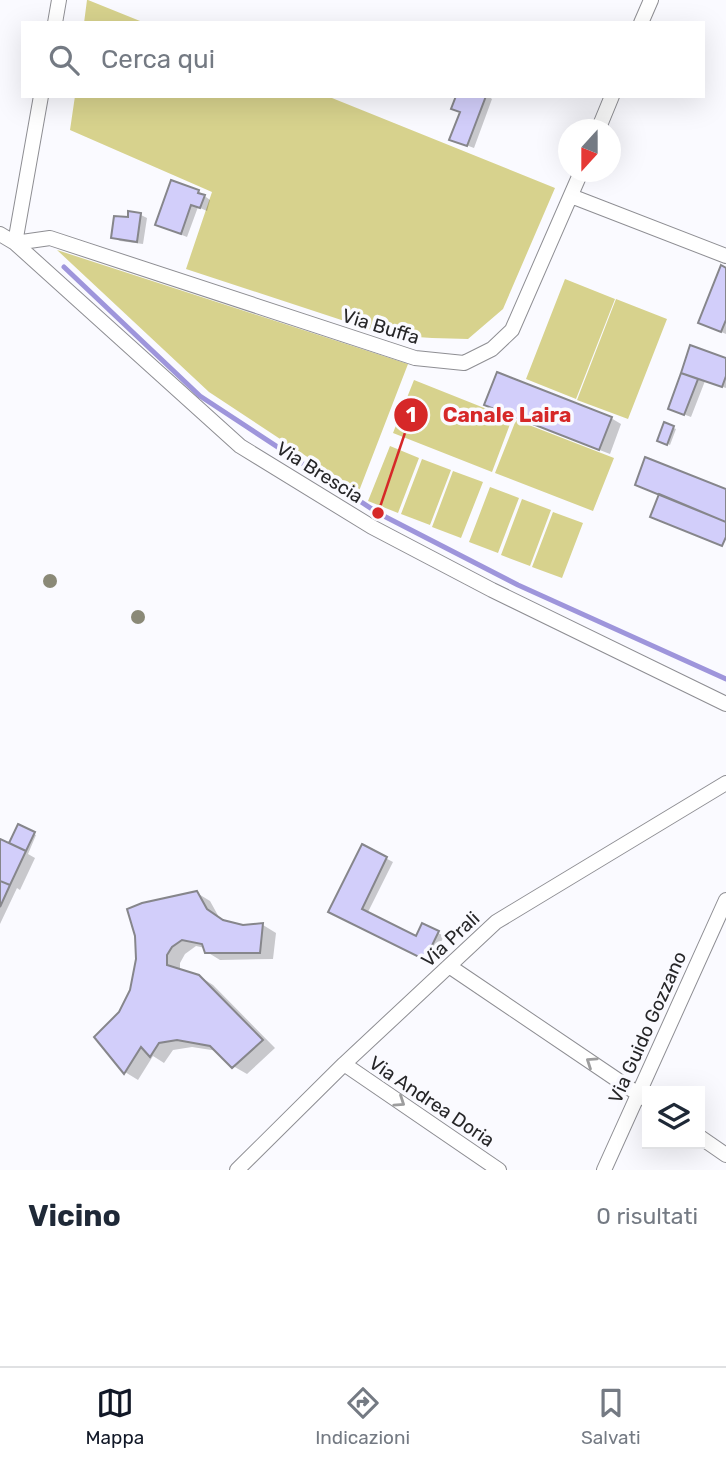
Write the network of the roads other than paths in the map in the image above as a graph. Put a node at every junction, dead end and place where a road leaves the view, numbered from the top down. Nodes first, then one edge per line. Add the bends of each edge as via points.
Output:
1 (59, 0) edge
2 (650, 0) edge
3 (55, 21) edge
4 (642, 21) edge
5 (41, 98) edge
6 (610, 98) edge
7 (602, 119) edge
8 (577, 182) edge
9 (571, 196) junction
10 (0, 234) edge
11 (15, 243) junction
12 (726, 256) edge
13 (726, 704) edge
14 (726, 783) edge
15 (726, 900) edge
16 (449, 966) junction
17 (344, 1064) junction
18 (648, 1086) edge
19 (642, 1096) edge
20 (642, 1099) edge
21 (705, 1140) edge
22 (726, 1155) edge
23 (241, 1169) edge
24 (499, 1170) edge
25 (604, 1170) edge

1 - 3 street
2 - 4 street
5 - 11 street
6 - 7 street
8 - 9 street, Via Buffa
9 - 11 street, Via Buffa via 512,330 492,349 464,363 415,358 50,238
9 - 12 street
10 - 11 street, Via Brescia
11 - 13 street, Via Brescia via 240,446 372,527
14 - 16 street, Via Prali via 496,922
15 - 18 street, Via Guido Gozzano
16 - 17 street, Via Prali
19 -> 16 street
17 - 23 street, Via Prali
17 -> 24 street, Via Andrea Doria
20 - 25 street, Via Guido Gozzano
21 - 22 street

